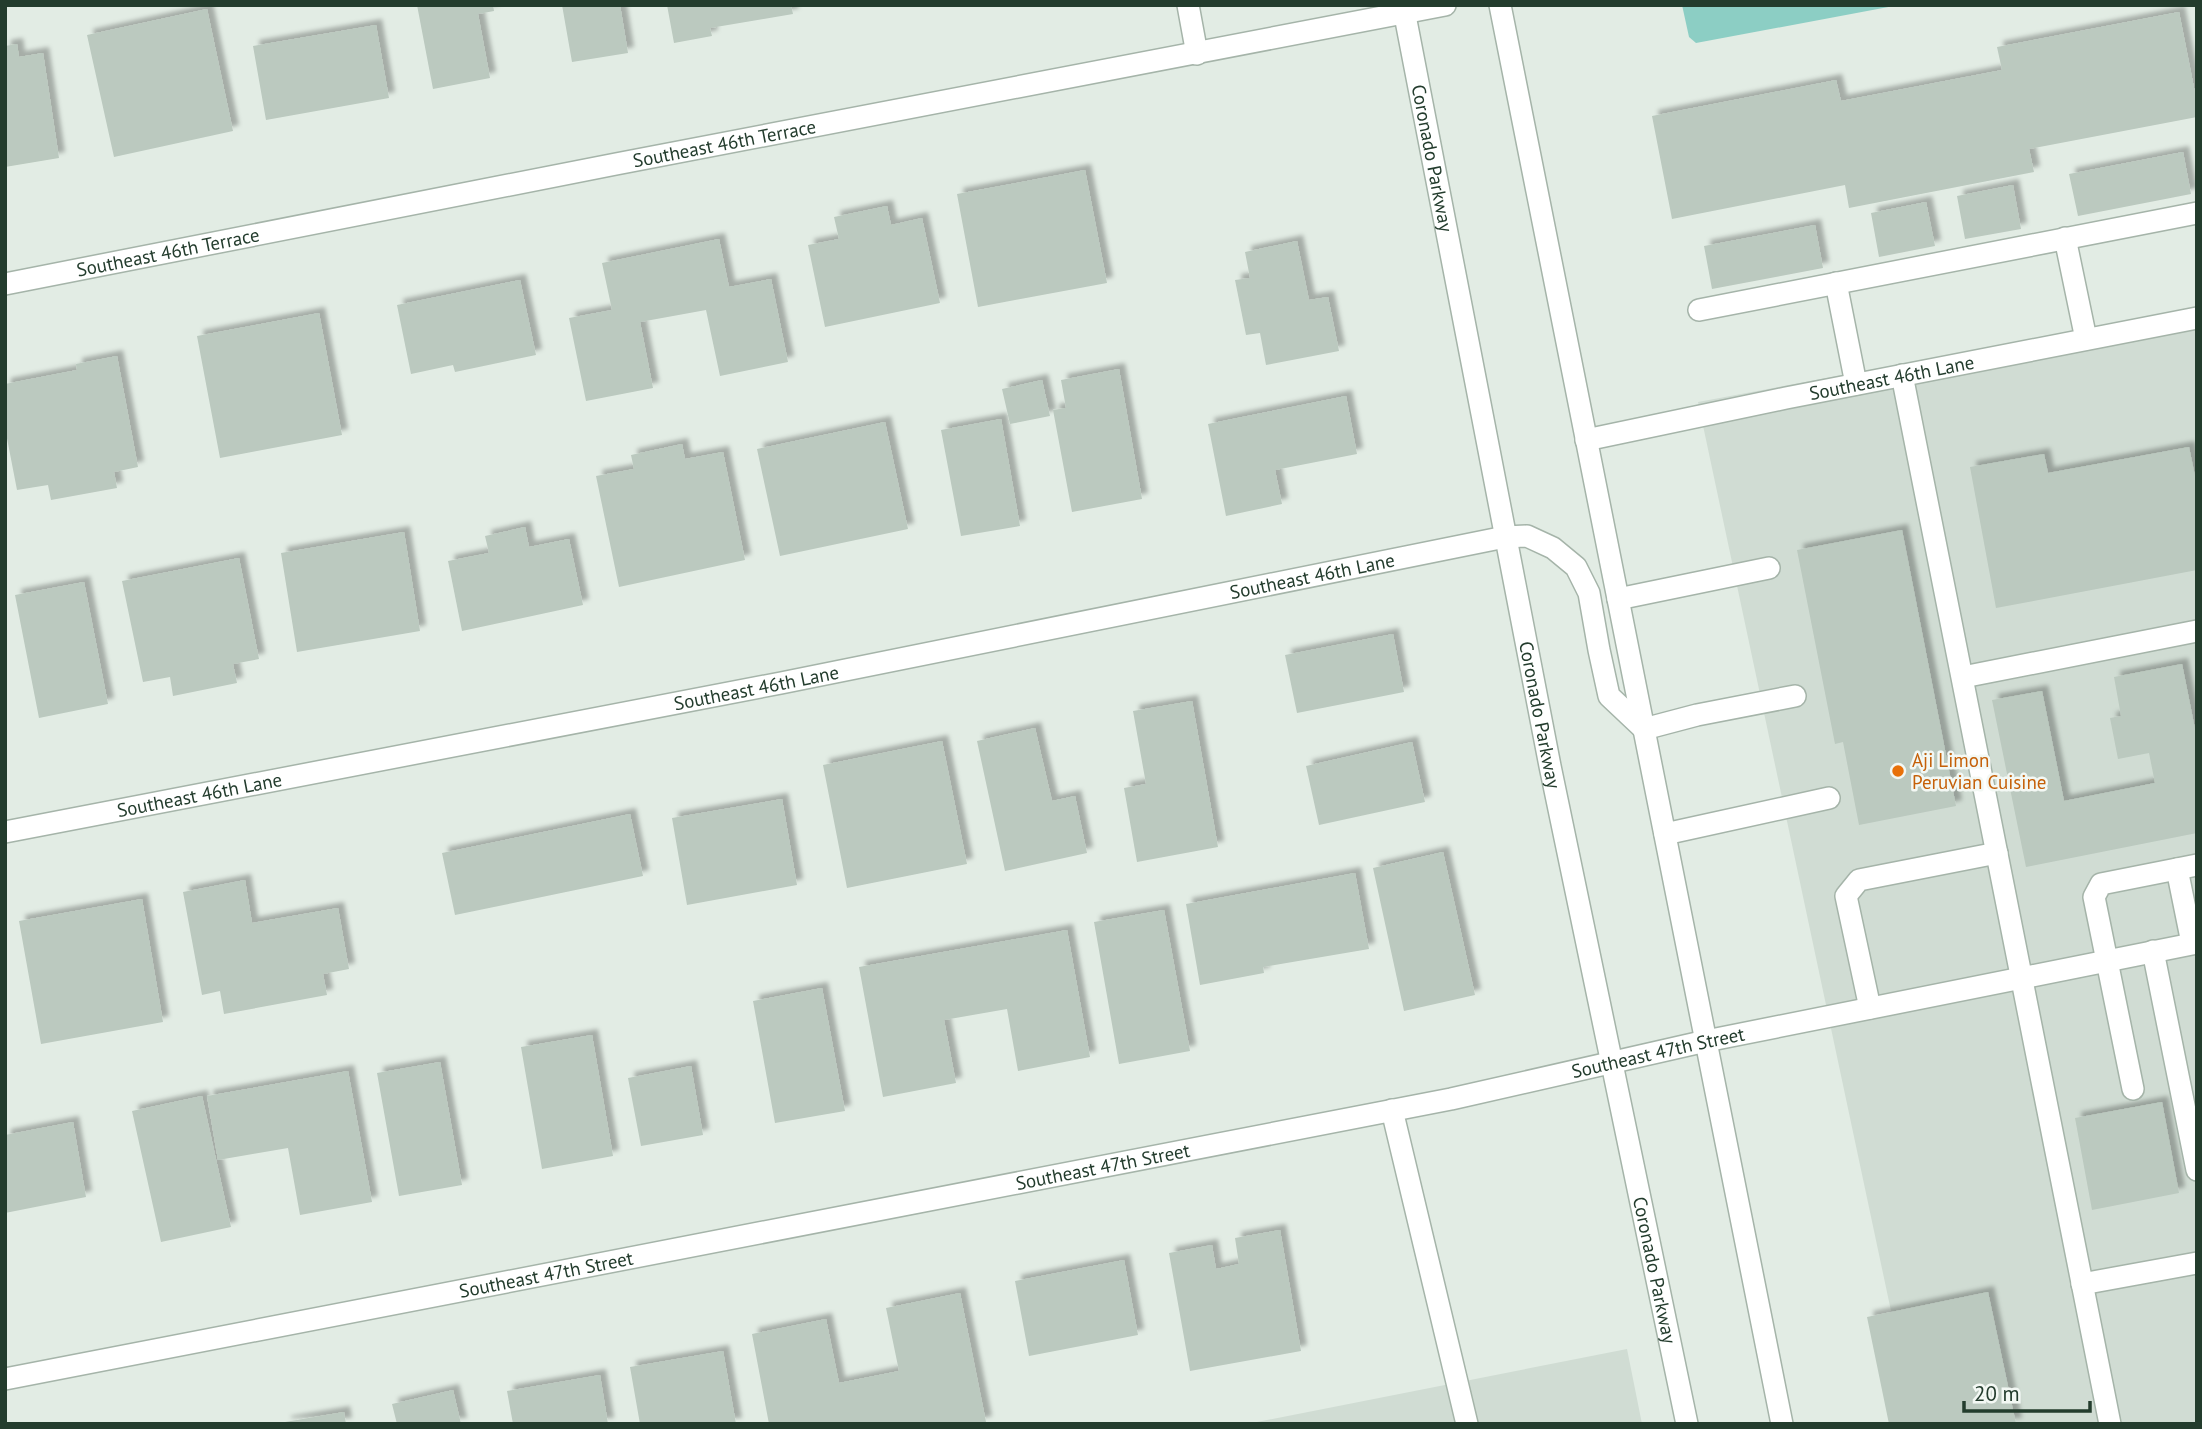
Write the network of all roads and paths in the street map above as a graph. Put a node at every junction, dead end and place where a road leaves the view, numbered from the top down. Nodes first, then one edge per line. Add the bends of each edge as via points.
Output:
1 (1188, 5) edge
2 (1445, 5) edge
3 (1500, 5) edge
4 (1403, 9) edge
5 (1197, 54) junction
6 (2197, 213) edge
7 (2066, 238) junction
8 (1836, 283) junction
9 (5, 284) edge
10 (1699, 310) dead end
11 (2197, 318) edge
12 (2086, 340) junction
13 (1902, 375) junction
14 (1856, 384) junction
15 (1586, 439) junction
16 (1505, 537) junction
17 (1769, 568) dead end
18 (1618, 599) junction
19 (2197, 631) edge
20 (1963, 677) junction
21 (1795, 696) dead end
22 (1644, 729) junction
23 (1829, 798) dead end
24 (5, 832) edge
25 (1665, 834) junction
26 (1997, 853) junction
27 (2187, 867) edge
28 (2195, 943) edge
29 (2153, 951) junction
30 (2106, 961) junction
31 (2022, 977) junction
32 (1870, 1007) junction
33 (1706, 1041) junction
34 (1611, 1063) junction
35 (2133, 1089) dead end
36 (1392, 1110) junction
37 (2197, 1170) edge
38 (2197, 1263) edge
39 (2082, 1284) junction
40 (5, 1379) edge
41 (1467, 1424) edge
42 (1687, 1424) edge
43 (1782, 1424) edge
44 (2110, 1424) edge

1 - 5 street
2 - 4 street, Southeast 46th Terrace
3 - 15 street
4 - 5 street, Southeast 46th Terrace
4 - 16 street, Coronado Parkway
5 - 9 street, Southeast 46th Terrace
6 - 7 street
7 - 8 street
7 - 12 street
8 - 10 street
8 - 14 street
11 - 12 street, Southeast 46th Lane
12 - 13 street, Southeast 46th Lane
13 - 14 street, Southeast 46th Lane
13 - 20 street
14 - 15 street, Southeast 46th Lane
15 - 18 street
16 - 22 street, Southeast 46th Lane via 1527,536 1553,548 1576,567 1589,593 1609,696
16 - 24 street, Southeast 46th Lane via 781,683
16 - 34 street, Coronado Parkway
17 - 18 street
18 - 22 street
19 - 20 street
20 - 26 street
21 - 22 street
22 - 25 street
23 - 25 street
25 - 33 street
26 - 31 street
26 - 32 street via 1859,880 1846,896
27 - 28 street
27 - 30 street via 2101,884 2094,897
28 - 29 street, Southeast 47th Street
29 - 30 street, Southeast 47th Street
29 - 37 street
30 - 31 street, Southeast 47th Street
30 - 35 street
31 - 32 street, Southeast 47th Street
31 - 39 street
32 - 33 street, Southeast 47th Street
33 - 34 street, Southeast 47th Street
33 - 43 street
34 - 36 street, Southeast 47th Street
34 - 42 street, Coronado Parkway
36 - 40 street, Southeast 47th Street
36 - 41 street
38 - 39 street
39 - 44 street

